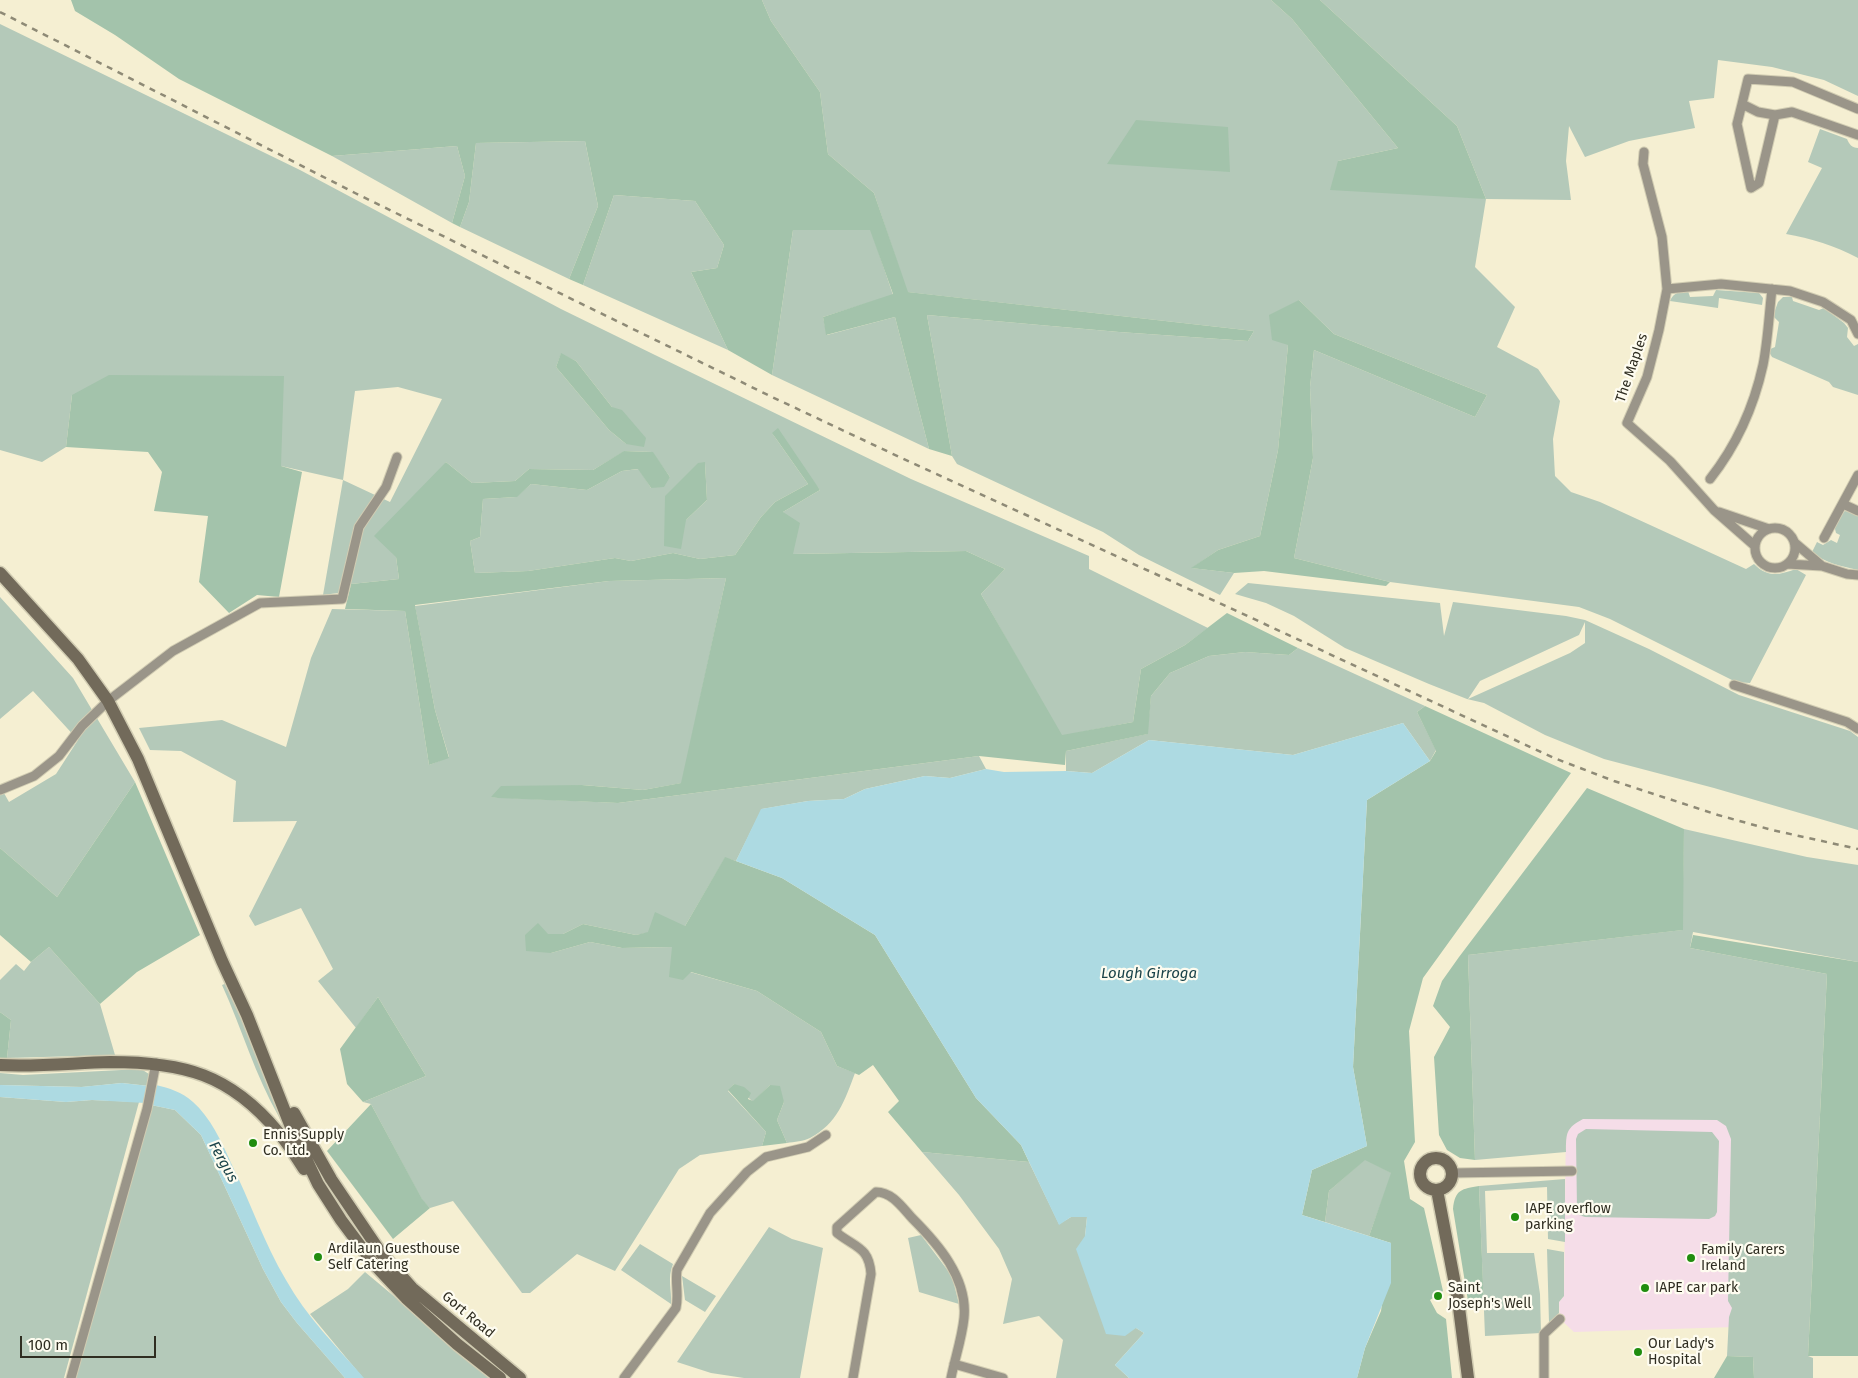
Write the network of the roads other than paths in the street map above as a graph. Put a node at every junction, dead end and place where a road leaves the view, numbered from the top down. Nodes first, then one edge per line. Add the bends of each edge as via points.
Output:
1 (1742, 104) junction
2 (1858, 109) edge
3 (1775, 115) junction
4 (1858, 136) edge
5 (1644, 152) dead end
6 (1667, 289) junction
7 (1772, 289) junction
8 (1858, 334) edge
9 (397, 457) dead end
10 (1858, 475) edge
11 (1710, 479) dead end
12 (1843, 504) junction
13 (1714, 510) junction
14 (1858, 511) edge
15 (1769, 529) junction
16 (1828, 536) dead end
17 (1795, 543) junction
18 (1755, 546) junction
19 (1787, 564) junction
20 (1822, 566) junction
21 (0, 573) edge
22 (1858, 575) edge
23 (1734, 685) dead end
24 (108, 701) junction
25 (1858, 729) edge
26 (0, 790) edge
27 (156, 1063) junction
28 (0, 1065) edge
29 (295, 1126) junction
30 (279, 1133) junction
31 (826, 1136) dead end
32 (1572, 1171) dead end
33 (1452, 1173) junction
34 (318, 1184) junction
35 (1437, 1190) junction
36 (1560, 1319) dead end
37 (954, 1364) junction
38 (71, 1378) edge
39 (500, 1378) edge
40 (520, 1378) edge
41 (624, 1378) edge
42 (853, 1378) edge
43 (951, 1378) edge
44 (1003, 1378) edge
45 (1468, 1378) edge
46 (1544, 1378) edge

1 - 2 street via 1748,79 1793,82
1 - 3 street via 1758,112
1 - 3 street via 1737,124 1751,188 1759,183
3 - 4 street via 1792,112
5 - 6 street, The Maples via 1643,164 1662,237
6 - 7 street via 1721,284
6 - 13 street, The Maples via 1647,377 1627,423 1670,461
7 - 8 street via 1824,302 1851,320
7 - 11 street via 1763,364 1755,395 1723,462
9 - 24 street via 386,487 359,527 342,599 260,603 173,651
10 - 12 street
12 - 14 street
12 - 16 street
13 - 15 street, The Maples
13 - 18 street, The Maples
15 - 17 street via 1788,532
15 - 18 street
17 - 19 street via 1794,555
17 - 20 street
18 - 19 street via 1758,559 1768,567
19 - 20 street
20 - 22 street
21 - 24 main road via 78,659
23 - 25 street via 1847,722
24 - 26 street via 82,726 59,756 34,776
24 - 29 main road via 138,759
27 - 28 main road
27 - 30 main road via 188,1069 223,1083 256,1108
27 - 38 street via 147,1109
29 - 30 main road
29 - 34 main road
29 - 40 main road, Gort Road via 381,1253 412,1288
30 - 34 main road via 307,1174
31 - 41 street via 808,1147 766,1157 747,1172 710,1213 677,1270 676,1308
32 - 33 street
33 - 35 main road via 1447,1186
33 - 35 main road via 1448,1163 1441,1159 1425,1162 1420,1169 1420,1178 1427,1188
34 - 39 main road via 373,1263 406,1298
35 - 45 main road via 1458,1300
36 - 46 street via 1544,1334
37 - 42 street via 964,1317 963,1298 956,1277 944,1253 924,1230 892,1197 876,1192 837,1227 836,1233 865,1252 870,1260 871,1274
37 - 43 street
37 - 44 street

